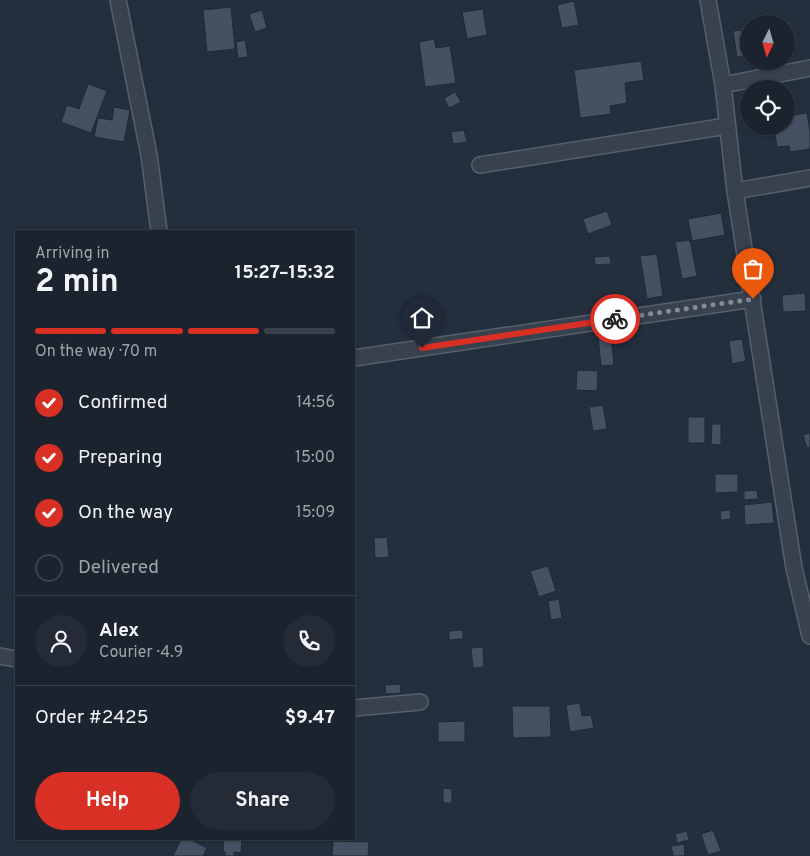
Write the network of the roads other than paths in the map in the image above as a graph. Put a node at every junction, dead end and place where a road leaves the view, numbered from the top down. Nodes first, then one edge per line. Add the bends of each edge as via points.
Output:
1 (118, 0) edge
2 (708, 0) edge
3 (810, 68) edge
4 (723, 85) junction
5 (727, 126) junction
6 (480, 165) dead end
7 (810, 178) edge
8 (735, 191) junction
9 (159, 230) edge
10 (753, 299) junction
11 (355, 358) edge
12 (810, 636) edge
13 (0, 656) edge
14 (15, 659) edge
15 (420, 702) dead end
16 (355, 708) edge

1 - 9 street via 150,155
2 - 4 street
3 - 4 street
4 - 5 street
5 - 6 street
5 - 8 street
7 - 8 street
8 - 10 street
10 - 11 street
10 - 12 street via 794,568
13 - 14 street
15 - 16 street

